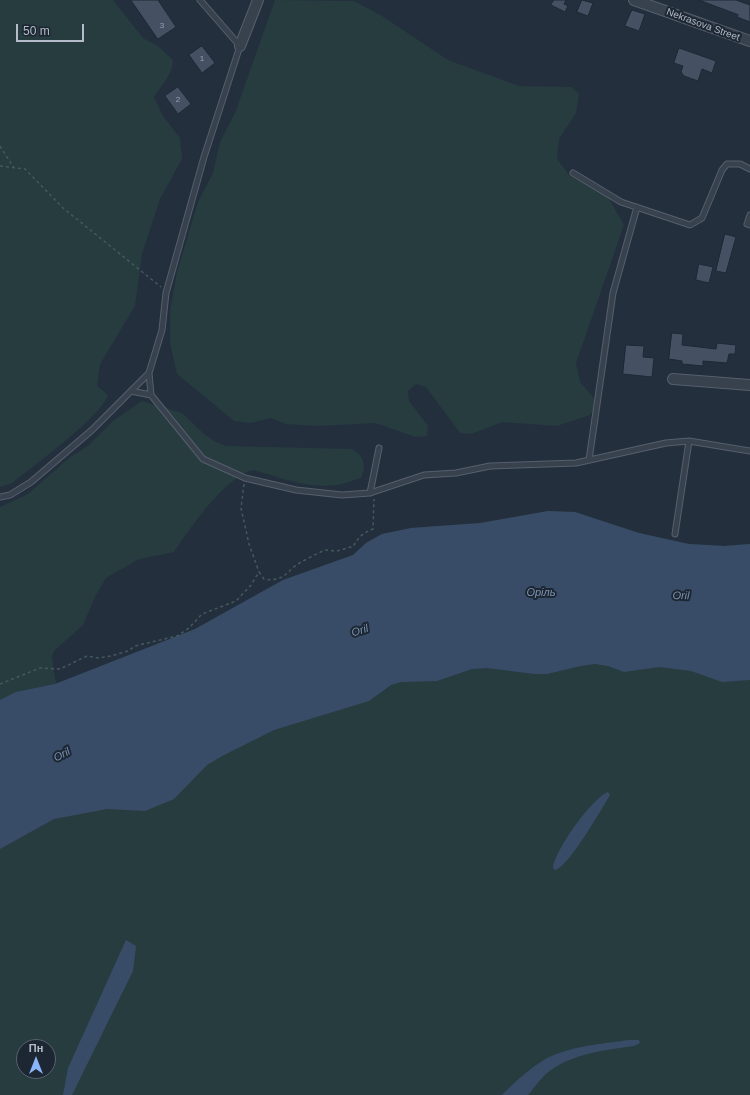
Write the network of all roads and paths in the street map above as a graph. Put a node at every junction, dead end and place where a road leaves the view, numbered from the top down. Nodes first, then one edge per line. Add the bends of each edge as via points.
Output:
1 (200, 0) edge
2 (258, 0) edge
3 (634, 0) edge
4 (750, 41) edge
5 (240, 46) junction
6 (0, 146) edge
7 (0, 166) edge
8 (14, 168) junction
9 (750, 170) edge
10 (573, 173) dead end
11 (637, 208) junction
12 (750, 215) edge
13 (750, 225) edge
14 (166, 294) junction
15 (149, 372) junction
16 (673, 379) dead end
17 (750, 385) edge
18 (132, 391) junction
19 (151, 395) junction
20 (689, 441) junction
21 (379, 448) dead end
22 (750, 451) edge
23 (589, 460) junction
24 (245, 478) junction
25 (372, 492) junction
26 (0, 497) edge
27 (675, 534) dead end
28 (259, 572) junction
29 (0, 684) edge

1 - 5 lane
2 - 5 street
3 - 4 street, Nekrasova Street
5 - 14 lane via 204,157
6 - 8 path
7 - 8 path
8 - 14 path via 25,169 63,208 159,285
9 - 11 lane via 740,164 727,164 722,170 702,218 690,225
10 - 11 lane via 621,202
11 - 23 lane via 613,294
12 - 13 lane via 747,224
14 - 15 lane via 162,330
15 - 18 lane
15 - 19 lane
16 - 17 street
18 - 19 lane
18 - 26 lane via 92,430 31,482 10,495
19 - 24 lane via 203,458
20 - 22 lane
20 - 23 lane via 666,443
20 - 27 lane
21 - 25 lane
23 - 25 lane via 576,463 490,466 424,475
24 - 25 lane via 296,490 342,495
24 - 28 path via 241,508 249,544
25 - 28 path via 373,528 357,539 353,547 336,551 325,550 297,564 280,578 264,579
28 - 29 path via 236,601 202,614 177,636 135,646 111,656 87,656 60,669 40,668

